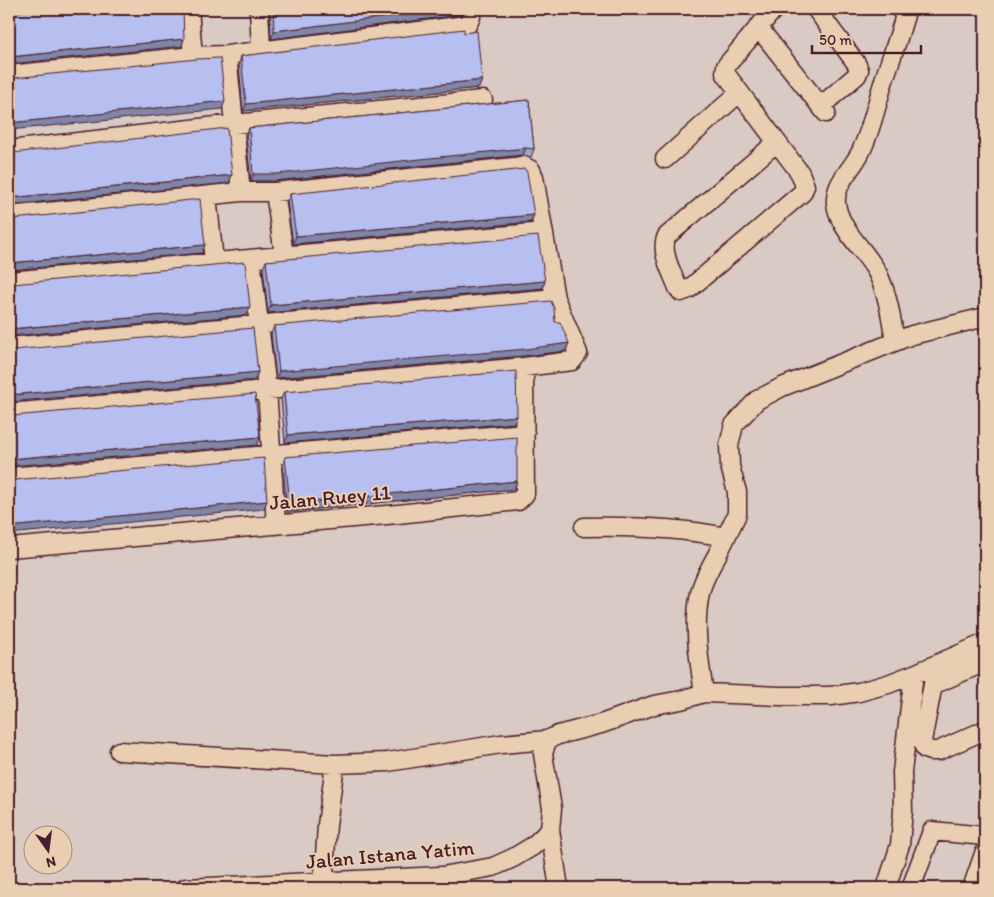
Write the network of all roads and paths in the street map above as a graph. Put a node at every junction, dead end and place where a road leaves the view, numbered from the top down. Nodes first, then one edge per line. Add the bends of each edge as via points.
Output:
1 (19, 9) edge
2 (189, 9) edge
3 (259, 9) edge
4 (470, 9) edge
5 (774, 9) edge
6 (816, 9) edge
7 (9, 10) edge
8 (904, 11) edge
9 (758, 27) junction
10 (261, 49) junction
11 (227, 54) junction
12 (193, 56) junction
13 (9, 75) edge
14 (739, 93) junction
15 (483, 100) dead end
16 (234, 124) junction
17 (776, 143) junction
18 (9, 150) edge
19 (665, 159) dead end
20 (241, 192) junction
21 (275, 192) junction
22 (207, 196) junction
23 (9, 216) edge
24 (543, 232) junction
25 (284, 255) junction
26 (251, 259) junction
27 (214, 261) junction
28 (9, 281) edge
29 (555, 298) junction
30 (985, 317) edge
31 (260, 324) junction
32 (895, 341) junction
33 (9, 347) edge
34 (524, 367) junction
35 (267, 389) junction
36 (9, 413) edge
37 (525, 433) junction
38 (270, 454) junction
39 (9, 477) edge
40 (276, 525) junction
41 (584, 527) dead end
42 (726, 537) junction
43 (9, 548) edge
44 (985, 643) edge
45 (985, 662) edge
46 (937, 664) junction
47 (914, 674) junction
48 (933, 685) junction
49 (704, 693) junction
50 (985, 730) edge
51 (547, 740) junction
52 (119, 751) dead end
53 (335, 764) junction
54 (550, 830) junction
55 (985, 836) edge
56 (985, 851) edge
57 (323, 886) edge
58 (185, 888) edge
59 (559, 888) edge
60 (886, 888) edge
61 (911, 888) edge
62 (972, 888) edge

1 - 7 street
2 - 12 street
3 - 10 street
4 - 10 street via 467,25
5 - 9 street
6 - 9 street via 859,70 824,109
8 - 32 street via 896,48 862,151 838,188 836,203 843,223 876,272 889,300
9 - 14 street via 726,66 725,73
10 - 11 street
11 - 12 street
11 - 16 street
12 - 13 street
14 - 17 street
14 - 19 street
15 - 16 street
16 - 18 street
16 - 20 street
17 - 17 street via 804,180 802,193 681,292 665,251 667,236
20 - 21 street
20 - 22 street
21 - 24 street via 524,166 534,177
21 - 25 street
22 - 23 street
22 - 27 street
24 - 25 street
24 - 29 street
25 - 26 street
26 - 27 street
26 - 31 street
27 - 28 street
29 - 31 street
29 - 34 street via 578,353 572,361
30 - 32 street
31 - 33 street
31 - 35 street
32 - 42 street via 757,400 734,425 729,445 730,466 737,492 737,514
34 - 35 street
34 - 37 street, Jalan Ruey 11
35 - 36 street
35 - 38 street
37 - 38 street
37 - 40 street, Jalan Ruey 11 via 525,494 518,501
38 - 39 street
38 - 40 street
40 - 43 street, Jalan Ruey 11
41 - 42 street via 654,528
42 - 49 street via 700,593 697,629
44 - 46 street
45 - 48 street
46 - 47 street
46 - 48 street
47 - 49 street via 859,692 831,696
47 - 60 street via 902,772 900,845
48 - 50 street via 922,741 925,749 938,751
49 - 51 street via 654,705
51 - 53 street via 388,762
51 - 54 street via 543,754 552,808
52 - 53 street
53 - 57 street
54 - 57 street, Jalan Istana Yatim via 532,846 493,867 442,876
54 - 59 street
55 - 61 street via 932,831
56 - 62 street
57 - 58 street, Jalan Istana Yatim

